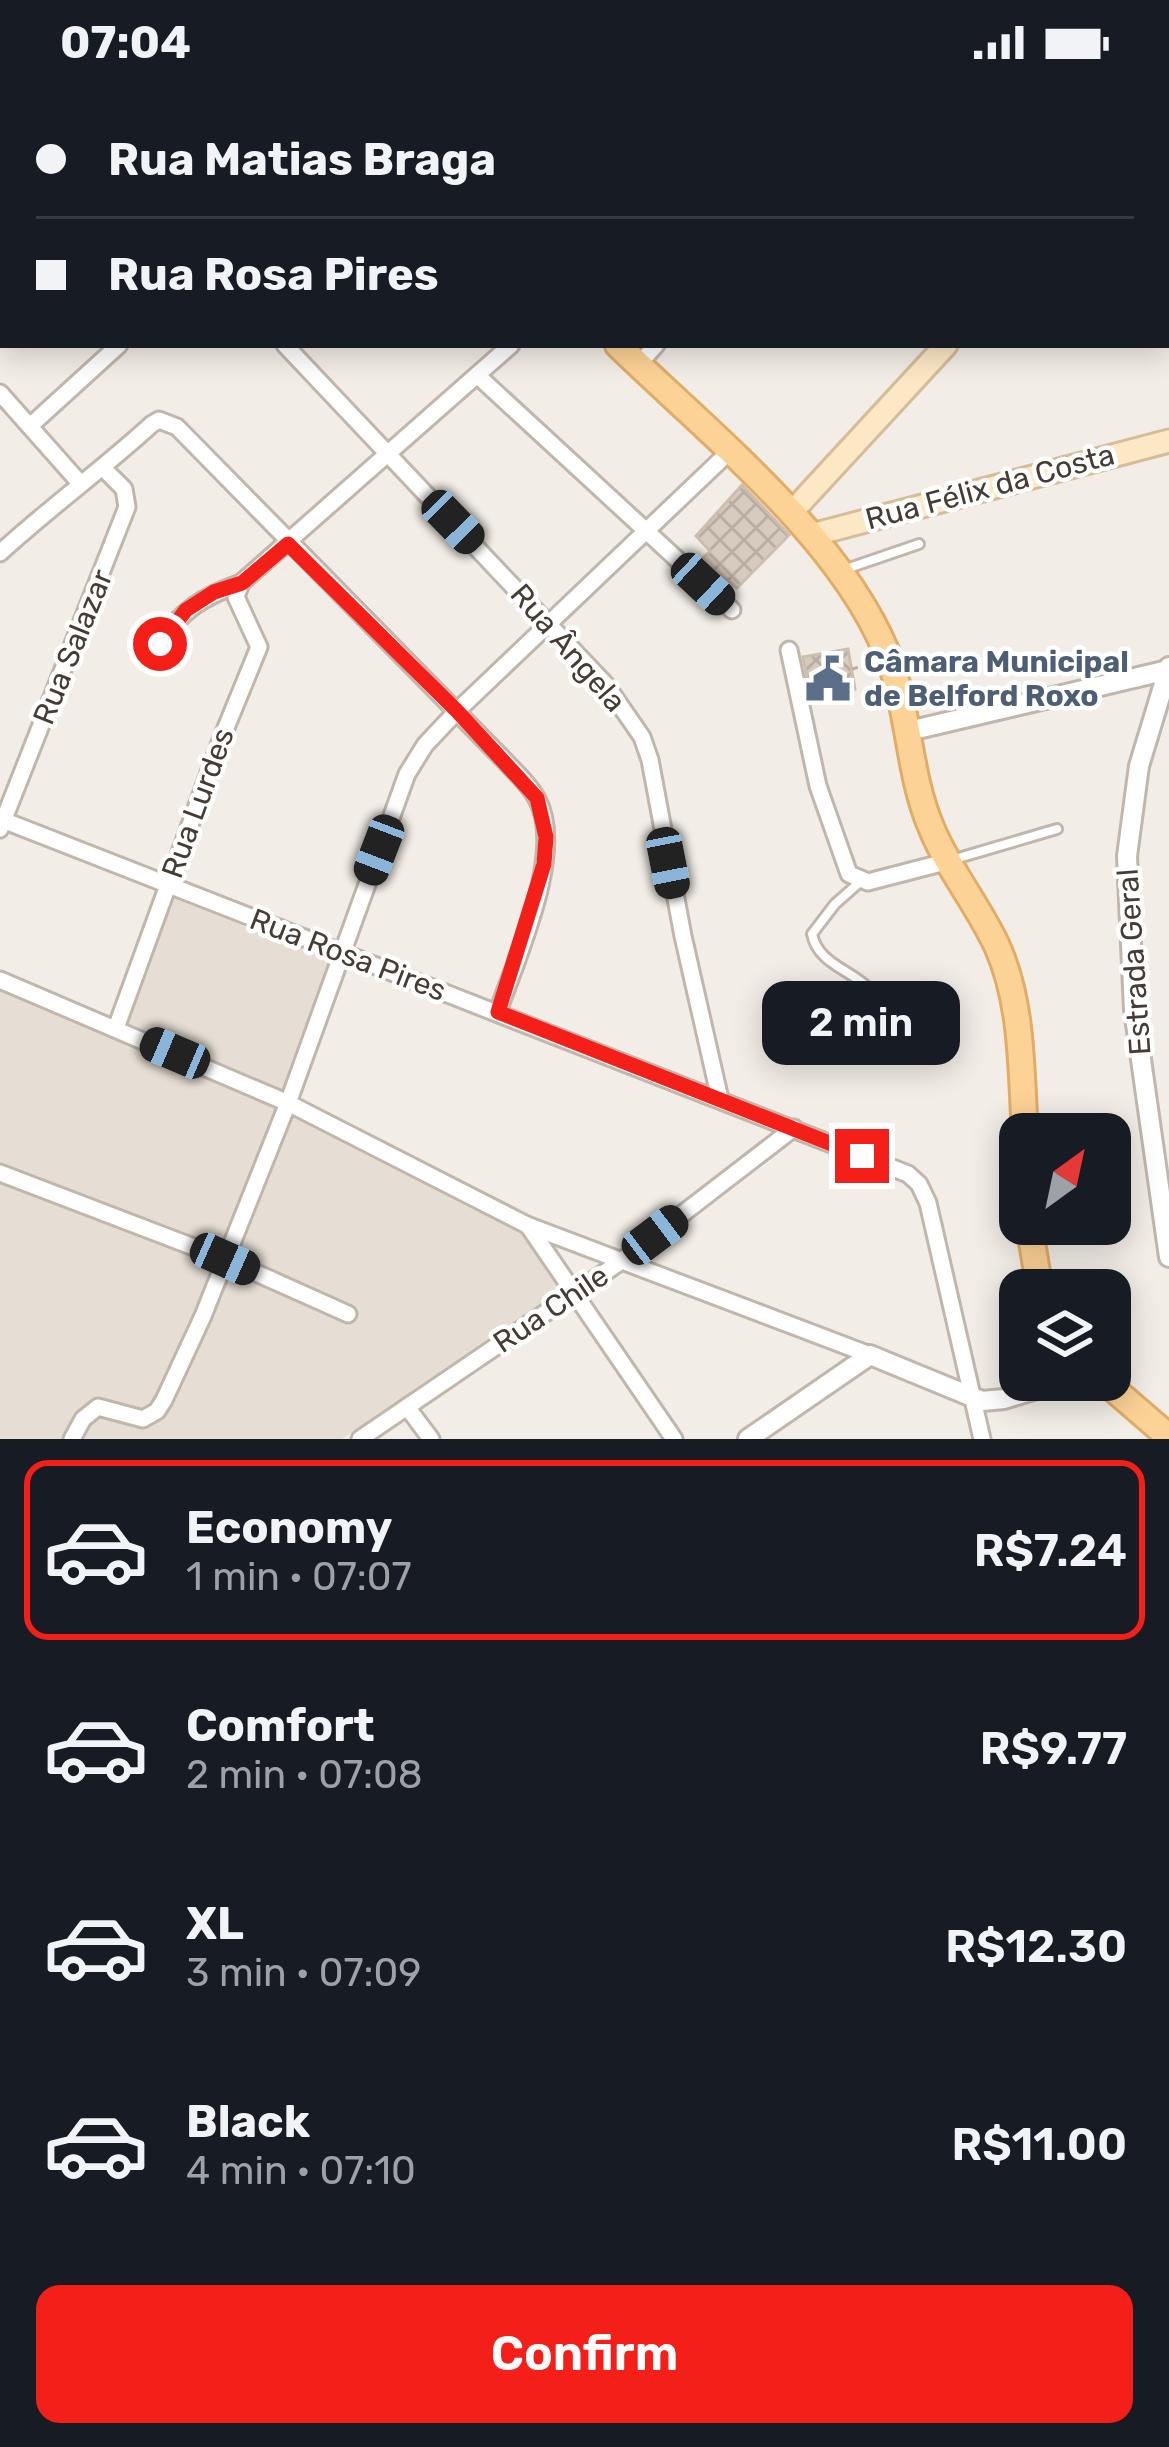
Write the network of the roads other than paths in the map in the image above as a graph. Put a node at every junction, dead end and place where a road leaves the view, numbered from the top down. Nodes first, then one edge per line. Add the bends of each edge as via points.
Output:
1 (116, 348) edge
2 (288, 348) edge
3 (508, 348) edge
4 (621, 348) edge
5 (653, 348) edge
6 (943, 348) edge
7 (638, 365) junction
8 (478, 376) junction
9 (0, 393) edge
10 (30, 427) junction
11 (1169, 441) edge
12 (728, 453) junction
13 (389, 455) junction
14 (104, 469) junction
15 (79, 482) junction
16 (791, 513) junction
17 (646, 531) junction
18 (812, 535) junction
19 (288, 544) junction
20 (919, 544) dead end
21 (2, 547) edge
22 (838, 571) junction
23 (242, 583) junction
24 (732, 610) dead end
25 (550, 623) junction
26 (160, 644) dead end
27 (789, 650) dead end
28 (1168, 668) edge
29 (457, 711) junction
30 (909, 731) junction
31 (1, 823) edge
32 (1057, 829) dead end
33 (949, 861) junction
34 (861, 881) junction
35 (168, 885) junction
36 (339, 955) junction
37 (0, 980) edge
38 (498, 1012) junction
39 (116, 1028) junction
40 (875, 1051) dead end
41 (720, 1099) junction
42 (287, 1103) junction
43 (1023, 1113) edge
44 (794, 1128) junction
45 (0, 1173) edge
46 (1166, 1215) edge
47 (527, 1225) junction
48 (1169, 1257) edge
49 (225, 1259) junction
50 (620, 1262) junction
51 (573, 1294) junction
52 (348, 1314) dead end
53 (870, 1355) junction
54 (971, 1399) junction
55 (999, 1400) edge
56 (1127, 1401) edge
57 (407, 1406) junction
58 (1169, 1437) edge
59 (72, 1439) edge
60 (360, 1439) edge
61 (431, 1439) edge
62 (674, 1439) edge
63 (748, 1439) edge
64 (982, 1439) edge

1 - 10 street
2 - 13 street, Rua Ângela
3 - 8 street
4 - 7 main road
5 - 7 street
6 - 16 main road
7 - 12 main road
8 - 13 street
8 - 17 street
9 - 10 street
10 - 15 street
11 - 18 main road, Rua Félix da Costa
12 - 16 main road
12 - 17 street
13 - 19 street
13 - 25 street, Rua Ângela
14 - 15 street
14 - 19 street via 152,424 177,427
14 - 31 street, Rua Salazar via 124,489 127,507
15 - 21 street
16 - 18 main road
17 - 24 street
17 - 25 street
18 - 22 main road
19 - 23 street
19 - 29 street
20 - 22 lane
22 - 30 main road via 886,650
23 - 26 street via 186,610
23 - 35 street, Rua Lurdes via 236,597 259,647
25 - 29 street
25 - 41 street, Rua Ângela via 606,685 647,750
27 - 34 street via 831,830
28 - 30 street
28 - 46 street, Estrada Geral via 1138,766 1126,856 1134,1010
29 - 36 street via 407,774
29 - 38 street via 537,798 546,837 540,884
30 - 33 main road via 924,807
31 - 35 street, Rua Rosa Pires
32 - 33 lane
33 - 34 street
33 - 43 main road via 1013,993
34 - 40 lane via 812,934 814,946 879,1004
35 - 36 street, Rua Rosa Pires
35 - 39 street, Rua Lurdes
36 - 38 street, Rua Rosa Pires
36 - 42 street
37 - 39 street
38 - 41 street, Rua Rosa Pires
39 - 42 street
41 - 44 street, Rua Rosa Pires
42 - 47 street
42 - 49 street
44 - 50 street, Rua Chile
44 - 54 street, Rua Rosa Pires via 916,1180 928,1203
45 - 49 street
46 - 48 street, Estrada Geral
47 - 50 street
47 - 51 street
49 - 52 street
49 - 59 street via 157,1411 143,1419 98,1407
50 - 51 street, Rua Chile
50 - 53 street
51 - 57 street, Rua Chile
51 - 62 street
53 - 54 street
53 - 63 street
54 - 55 street
54 - 64 street
56 - 58 main road
57 - 60 street, Rua Chile
57 - 61 street

